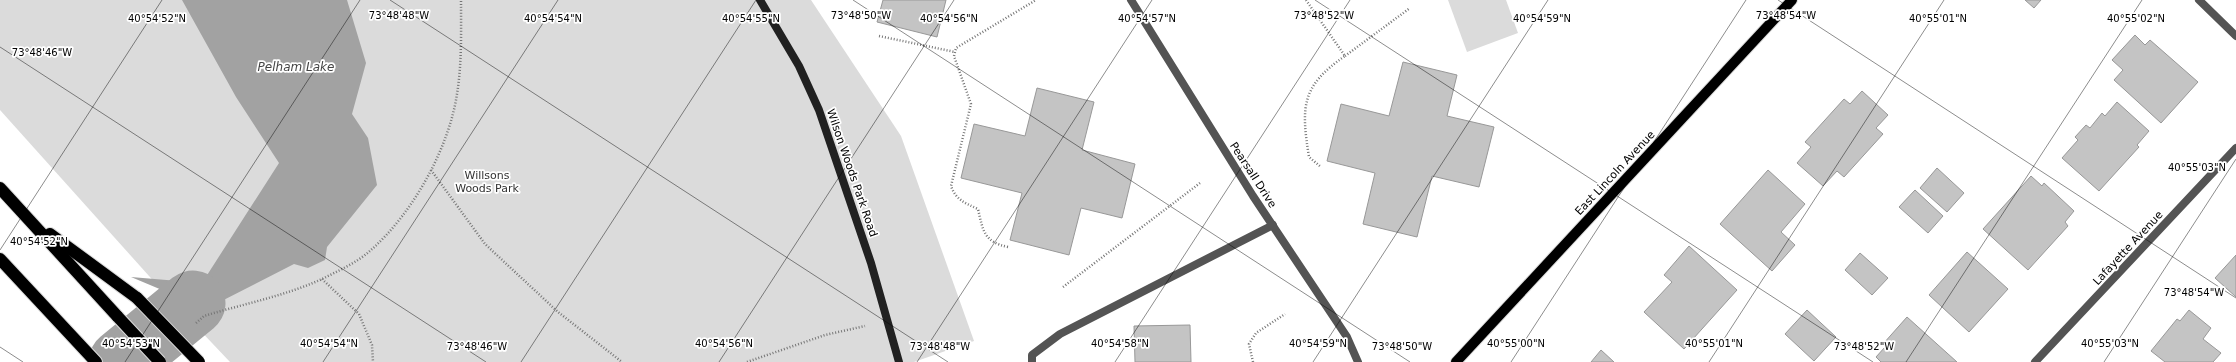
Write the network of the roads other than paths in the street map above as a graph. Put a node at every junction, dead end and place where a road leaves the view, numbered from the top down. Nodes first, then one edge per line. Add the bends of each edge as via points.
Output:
1 (760, 0) edge
2 (1131, 0) edge
3 (1792, 0) edge
4 (2199, 0) edge
5 (2236, 36) edge
6 (2236, 148) edge
7 (0, 188) edge
8 (28, 218) junction
9 (1272, 226) junction
10 (0, 259) edge
11 (96, 362) edge
12 (160, 362) edge
13 (199, 362) edge
14 (899, 362) edge
15 (1032, 362) edge
16 (1358, 362) edge
17 (1456, 362) edge
18 (2036, 362) edge

1 - 14 street, Wilson Woods Park Road via 799,66 819,110 871,263
2 - 9 street, Pearsall Drive
3 - 17 main road, East Lincoln Avenue
4 - 5 street
6 - 18 street, Lafayette Avenue
7 - 8 highway
8 - 12 highway, bridge
8 - 13 highway, bridge via 138,298
9 - 15 street via 1060,334 1032,355
9 - 16 street, Pearsall Drive via 1347,337
10 - 11 highway

